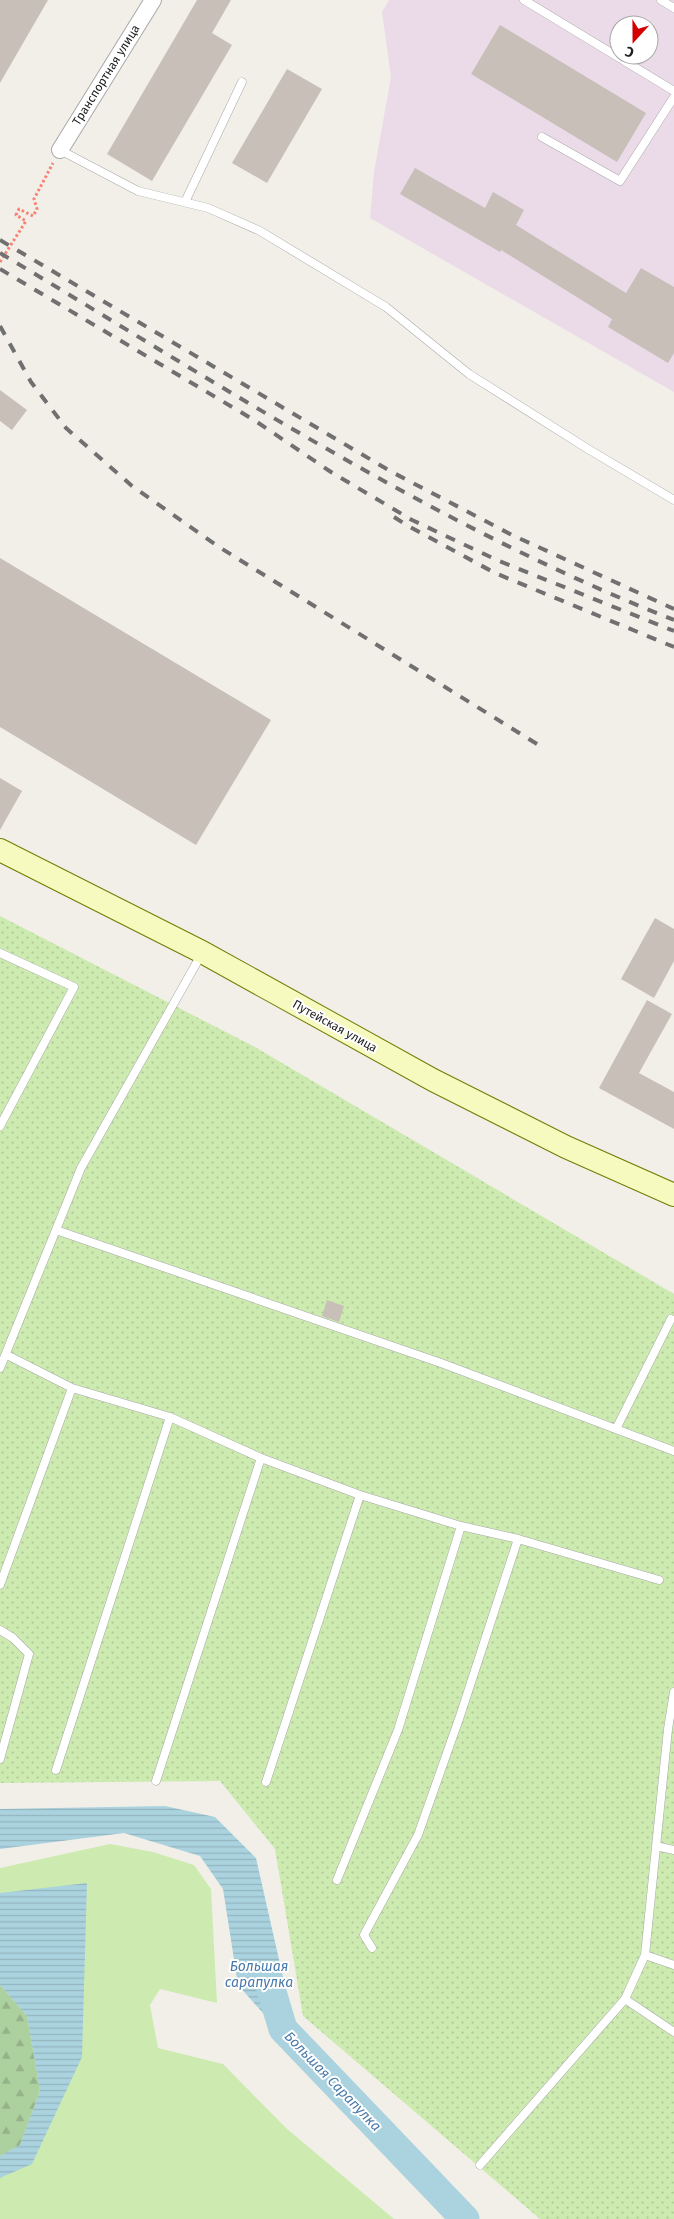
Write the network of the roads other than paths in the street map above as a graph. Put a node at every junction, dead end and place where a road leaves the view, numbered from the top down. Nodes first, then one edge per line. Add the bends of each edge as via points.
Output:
1 (153, 0) edge
2 (524, 0) edge
3 (661, 0) edge
4 (674, 8) edge
5 (242, 82) dead end
6 (674, 91) edge
7 (674, 98) edge
8 (542, 137) dead end
9 (60, 150) joint
10 (185, 202) junction
11 (674, 500) edge
12 (0, 850) edge
13 (202, 952) junction
14 (0, 953) edge
15 (0, 1126) edge
16 (674, 1195) edge
17 (56, 1230) junction
18 (671, 1319) dead end
19 (7, 1355) junction
20 (0, 1368) edge
21 (72, 1388) junction
22 (170, 1417) junction
23 (616, 1429) junction
24 (674, 1451) edge
25 (262, 1458) junction
26 (360, 1494) junction
27 (461, 1526) junction
28 (518, 1539) junction
29 (659, 1580) dead end
30 (0, 1585) edge
31 (0, 1630) edge
32 (674, 1692) edge
33 (0, 1759) edge
34 (56, 1770) dead end
35 (156, 1782) dead end
36 (266, 1782) dead end
37 (656, 1846) junction
38 (674, 1850) edge
39 (336, 1880) dead end
40 (372, 1948) dead end
41 (645, 1955) junction
42 (674, 1966) edge
43 (624, 1999) junction
44 (674, 2032) edge
45 (480, 2165) dead end

1 - 9 street, Транспортная улица
2 - 6 lane
3 - 4 lane
5 - 10 lane
7 - 8 lane via 620,180
9 - 10 lane via 138,191
10 - 11 lane via 208,208 260,231 386,307 469,374
12 - 13 main road, Путейская улица
13 - 16 main road, Путейская улица via 432,1080 566,1147
13 - 17 lane via 81,1168
14 - 15 lane via 74,986
17 - 19 lane
17 - 23 lane via 441,1363
18 - 23 lane
19 - 20 lane
19 - 21 lane
21 - 22 lane
21 - 30 lane
22 - 25 lane
22 - 34 lane
23 - 24 lane
25 - 26 lane
25 - 35 lane
26 - 27 lane
26 - 36 lane
27 - 28 lane
27 - 39 lane via 398,1730
28 - 29 lane
28 - 40 lane via 418,1835 364,1935
31 - 33 lane via 29,1654
32 - 37 lane
37 - 38 lane
37 - 41 lane
41 - 42 lane
41 - 43 lane
43 - 44 lane
43 - 45 lane

